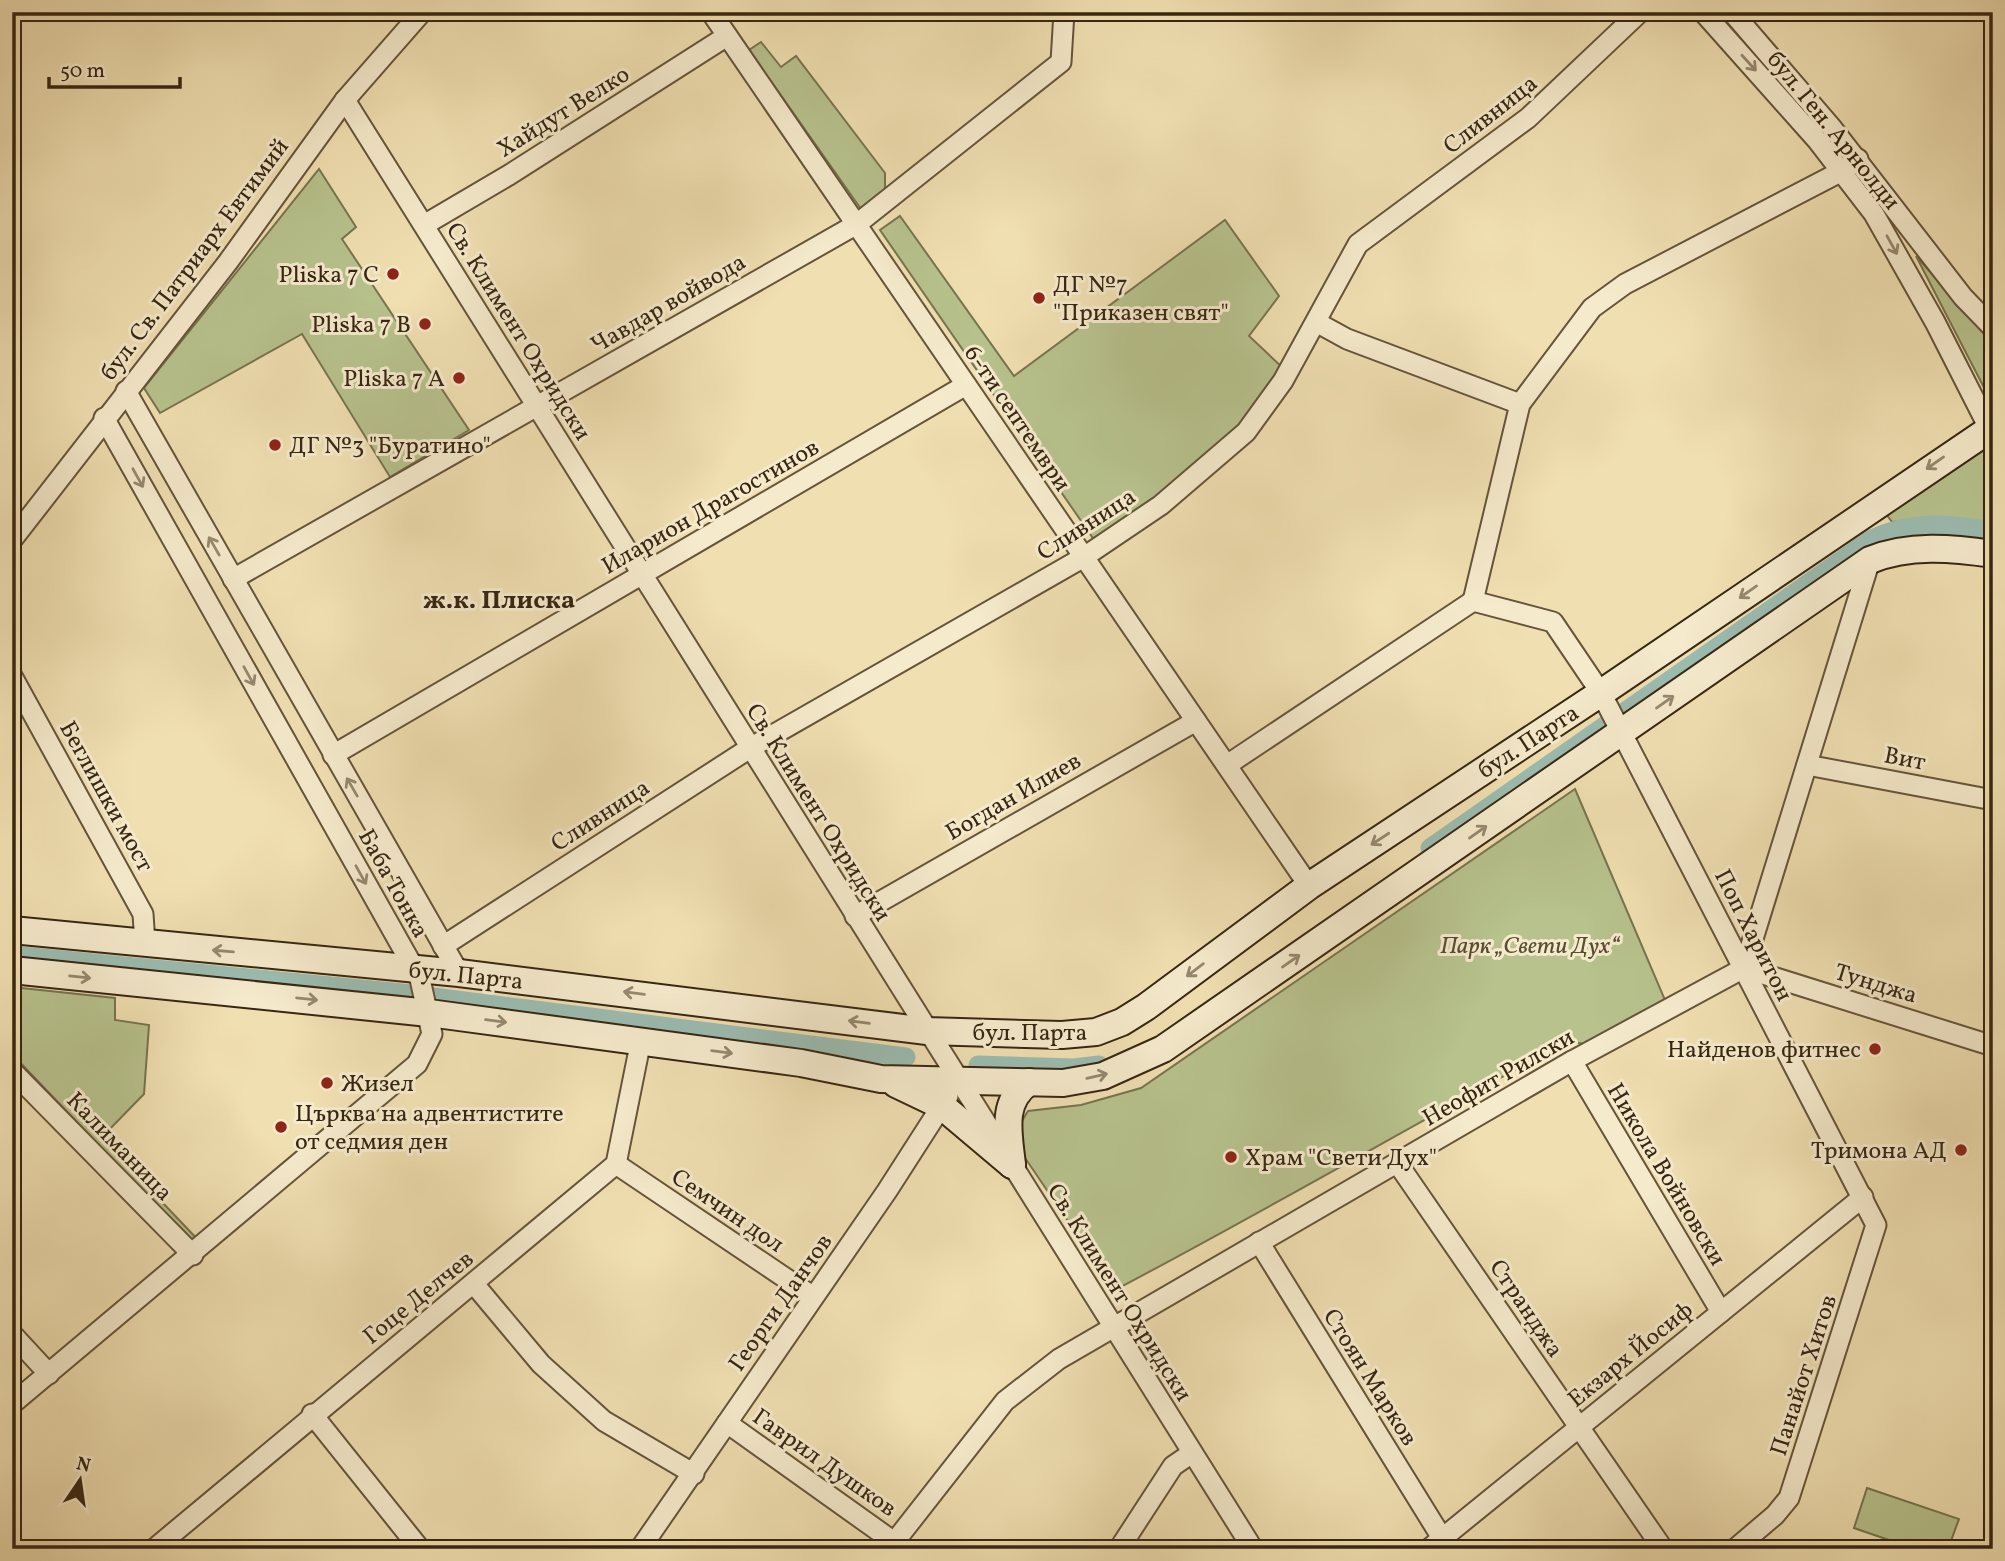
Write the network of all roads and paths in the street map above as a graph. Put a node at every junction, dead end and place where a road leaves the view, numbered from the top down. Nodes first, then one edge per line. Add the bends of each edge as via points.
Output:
1 (422, 12) edge
2 (711, 12) edge
3 (1064, 12) edge
4 (1640, 12) edge
5 (1703, 12) edge
6 (1732, 12) edge
7 (727, 36) junction
8 (345, 100) junction
9 (1850, 165) junction
10 (857, 224) junction
11 (424, 225) junction
12 (1316, 322) junction
13 (1993, 328) edge
14 (966, 385) junction
15 (126, 391) junction
16 (1520, 404) junction
17 (537, 406) junction
18 (104, 418) junction
19 (1991, 430) edge
20 (12, 540) edge
21 (1993, 554) edge
22 (1084, 557) junction
23 (1870, 560) junction
24 (642, 575) junction
25 (233, 579) junction
26 (1473, 601) junction
27 (12, 676) edge
28 (1604, 698) junction
29 (1196, 721) junction
30 (1619, 727) junction
31 (750, 748) junction
32 (333, 755) junction
33 (1227, 765) junction
34 (1807, 765) junction
35 (1993, 800) edge
36 (1309, 886) junction
37 (855, 916) junction
38 (12, 930) edge
39 (145, 944) junction
40 (443, 946) junction
41 (1744, 968) junction
42 (12, 970) edge
43 (459, 973) junction
44 (417, 974) junction
45 (428, 1008) junction
46 (927, 1031) junction
47 (641, 1040) junction
48 (1993, 1046) edge
49 (1572, 1061) junction
50 (12, 1071) edge
51 (881, 1079) junction
52 (958, 1081) junction
53 (1029, 1082) junction
54 (942, 1106) junction
55 (616, 1164) junction
56 (1398, 1164) junction
57 (1012, 1165) junction
58 (1863, 1196) junction
59 (1259, 1241) junction
60 (193, 1255) junction
61 (474, 1284) junction
62 (812, 1296) junction
63 (1721, 1312) junction
64 (1112, 1328) junction
65 (12, 1334) edge
66 (49, 1374) junction
67 (12, 1404) edge
68 (312, 1414) junction
69 (727, 1423) junction
70 (1578, 1427) junction
71 (1192, 1453) junction
72 (694, 1474) junction
73 (1436, 1543) edge
74 (891, 1545) edge
75 (154, 1549) edge
76 (420, 1549) edge
77 (640, 1549) edge
78 (1119, 1549) edge
79 (1253, 1549) edge
80 (1663, 1549) edge
81 (1735, 1549) edge

1 - 8 street, бул. Св. Патриарх Евтимий
2 - 7 street, 6-ти септември
3 - 10 street, Чавдар войвода via 1061,62
4 - 12 street, Сливница via 1528,118 1358,244
5 -> 9 street, бул. Ген. Арнолди
6 - 9 street, бул. Ген. Арнолди
7 - 10 street, 6-ти септември
7 - 11 street, Хайдут Велко
8 - 11 street, Св. Климент Охридски
8 - 15 street, бул. Св. Патриарх Евтимий via 228,262
9 - 13 street, бул. Ген. Арнолди
9 - 16 street via 1625,284 1591,309
9 -> 19 street, бул. Ген. Арнолди
10 - 14 street, 6-ти септември
10 - 17 street, Чавдар войвода
11 - 17 street, Св. Климент Охридски
12 - 16 street via 1347,339
12 - 22 street, Сливница via 1283,381 1246,432 1161,505
14 - 22 street, 6-ти септември
14 - 24 street, Иларион Драгостинов
15 - 18 street, бул. Св. Патриарх Евтимий
25 -> 15 street, Баба Тонка
16 - 26 street
17 - 24 street, Св. Климент Охридски
17 - 25 street, Чавдар войвода
18 - 20 street, бул. Св. Патриарх Евтимий
18 -> 44 street, Баба Тонка
19 -> 28 main road, бул. Парта
21 - 23 main road, бул. Парта via 1924,548
22 - 29 street, 6-ти септември
22 - 31 street, Сливница
30 -> 23 main road, бул. Парта
23 - 34 street
24 - 31 street, Св. Климент Охридски
24 - 32 street, Иларион Драгостинов
25 - 32 street, Баба Тонка
26 - 28 street, Поп Харитон via 1553,622
26 - 33 street
27 - 39 street, Беглишки мост via 137,903 146,928
28 - 30 street, Поп Харитон
28 -> 36 main road, бул. Парта
29 - 33 street, 6-ти септември
29 - 37 street, Богдан Илиев
30 - 41 street, Поп Харитон
53 -> 30 main road, бул. Парта via 1063,1083 1103,1076 1163,1049
31 - 37 street, Св. Климент Охридски
31 - 40 street, Сливница
40 -> 32 street, Баба Тонка
33 - 36 street, 6-ти септември
34 - 35 street, Вит
34 - 41 street
36 -> 46 main road, бул. Парта via 1122,1022 1096,1032
37 - 46 street, Св. Климент Охридски
38 - 39 main road, бул. Парта
44 -> 39 main road, бул. Парта
40 - 43 street, Баба Тонка
41 - 48 street, Тунджа
41 - 49 street, Неофит Рилски
41 - 58 street, Поп Харитон
42 -> 45 main road, бул. Парта
43 - 44 main road, бул. Парта
46 -> 43 main road, бул. Парта
44 - 45 street, Баба Тонка
45 -> 47 main road, бул. Парта
45 - 60 street, Баба Тонка via 432,1034 417,1064
46 - 52 street, Св. Климент Охридски
47 -> 51 main road, бул. Парта
47 - 55 street
49 - 56 street, Неофит Рилски
49 - 63 street, Никола Войновски
50 - 60 street, Калиманица
51 - 52 main road, бул. Парта
51 - 54 main road
52 - 53 main road, бул. Парта
52 - 54 street, Георги Данчов
52 - 57 street, Св. Климент Охридски
53 - 57 main road via 1010,1106
54 - 57 main road
54 - 62 street, Георги Данчов
55 - 61 street, Гоце Делчев
55 - 62 street, Семчин дол
56 - 59 street, Неофит Рилски
56 - 70 street, Странджа
57 - 64 street, Св. Климент Охридски
58 - 63 street, Екзарх Йосиф
58 - 81 street, Панайот Хитов via 1876,1225 1789,1497
59 - 64 street, Неофит Рилски
59 - 73 street, Стоян Марков
60 - 66 street, Баба Тонка
61 - 68 street, Гоце Делчев
61 - 72 street via 541,1364 604,1421
62 - 69 street, Георги Данчов
63 - 70 street, Екзарх Йосиф
64 - 71 street, Св. Климент Охридски
64 - 74 street, Неофит Рилски via 1059,1359 1005,1401
65 - 66 street
66 - 67 street, Баба Тонка
68 - 75 street, Гоце Делчев
68 - 76 street
69 - 72 street, Георги Данчов
69 - 74 street, Гаврил Душков
70 - 73 street, Екзарх Йосиф
70 - 80 street, Странджа
71 - 78 street via 1173,1466
71 - 79 street, Св. Климент Охридски
72 - 77 street, Георги Данчов

